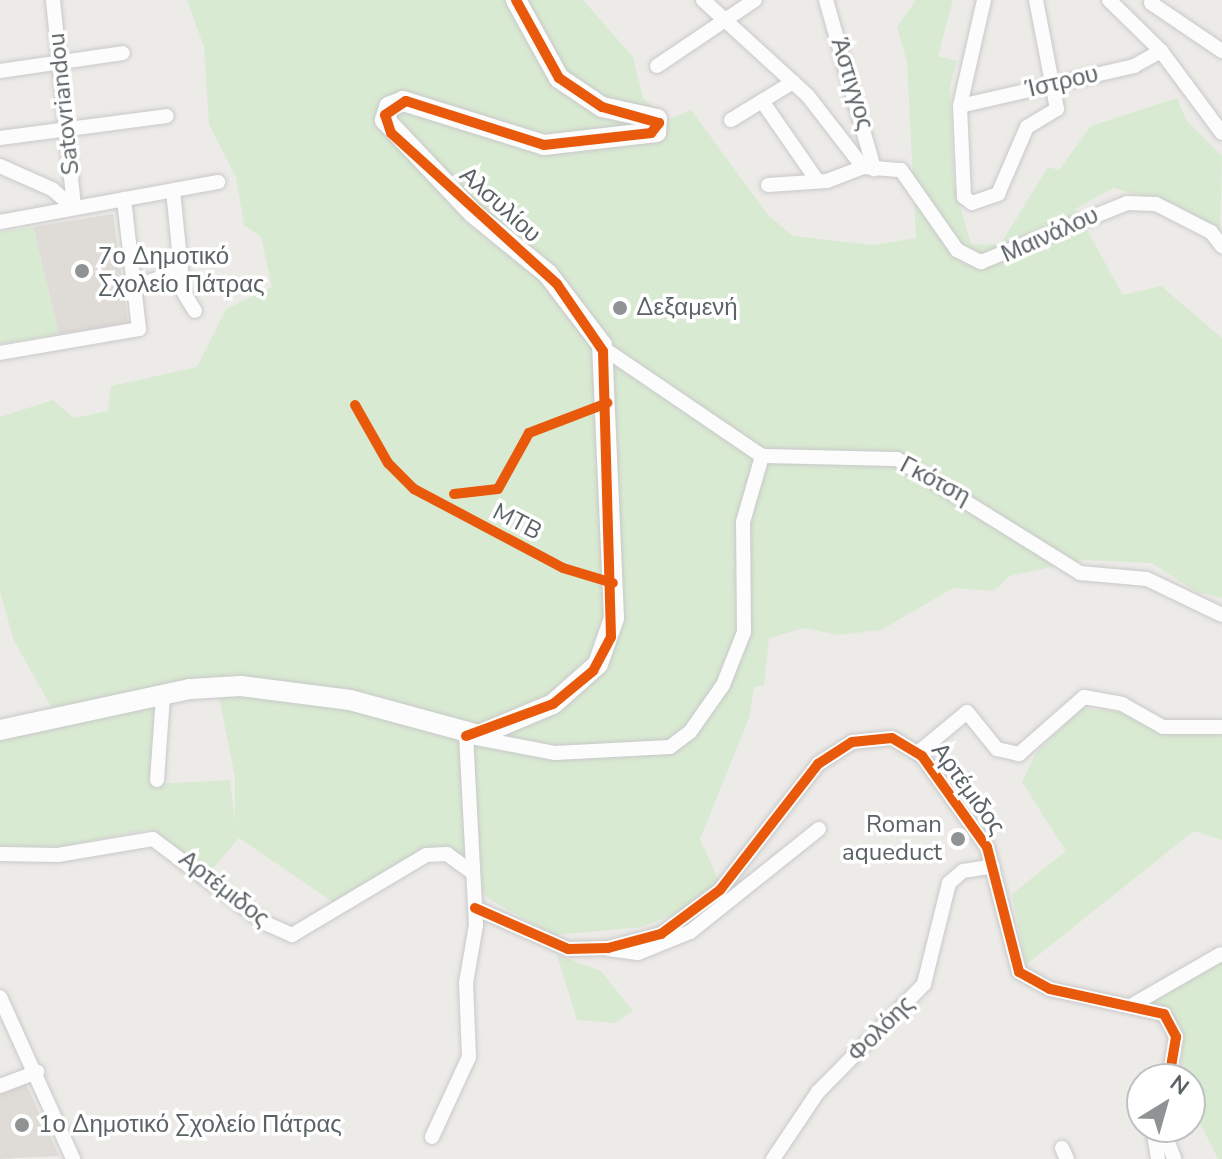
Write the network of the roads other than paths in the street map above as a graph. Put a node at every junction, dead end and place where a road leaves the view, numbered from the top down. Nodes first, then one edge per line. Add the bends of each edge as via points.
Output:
1 (53, 0) edge
2 (516, 0) edge
3 (703, 0) edge
4 (755, 0) edge
5 (826, 0) edge
6 (984, 0) edge
7 (1036, 0) edge
8 (1109, 0) edge
9 (1153, 1) edge
10 (726, 17) junction
11 (1161, 51) junction
12 (1222, 51) edge
13 (123, 53) dead end
14 (60, 63) junction
15 (657, 66) dead end
16 (0, 71) edge
17 (793, 82) junction
18 (1052, 83) junction
19 (762, 101) junction
20 (960, 106) junction
21 (167, 116) dead end
22 (731, 120) dead end
23 (68, 128) junction
24 (1222, 133) edge
25 (0, 138) edge
26 (0, 166) edge
27 (869, 168) junction
28 (816, 179) junction
29 (218, 182) dead end
30 (768, 185) dead end
31 (173, 190) junction
32 (124, 199) junction
33 (74, 208) junction
34 (0, 222) edge
35 (1222, 246) edge
36 (173, 275) junction
37 (135, 287) junction
38 (195, 311) dead end
39 (603, 348) junction
40 (0, 353) edge
41 (762, 456) junction
42 (1222, 615) edge
43 (163, 696) junction
44 (2, 726) edge
45 (1222, 727) edge
46 (466, 736) junction
47 (919, 752) junction
48 (157, 780) dead end
49 (819, 829) dead end
50 (0, 854) edge
51 (993, 866) junction
52 (470, 871) junction
53 (475, 908) junction
54 (608, 948) junction
55 (1221, 954) edge
56 (0, 997) edge
57 (1134, 1004) junction
58 (1170, 1063) edge
59 (34, 1073) junction
60 (0, 1086) edge
61 (432, 1137) dead end
62 (73, 1159) edge
63 (773, 1159) edge

1 - 14 street, Satovriandou
2 - 39 street, Αλσυλίου via 559,78 602,107 657,119 656,132 544,145 403,101 389,107 385,124 473,213 548,274
3 - 10 street
4 - 10 street
5 - 27 street, Άστιγγος
6 - 20 street
7 - 18 street
8 - 11 street
9 - 12 street
10 - 15 street
10 - 17 street
11 - 18 street, Ίστρου via 1134,66
11 - 24 street
13 - 14 street
14 - 16 street
14 - 23 street, Satovriandou
17 - 19 street
17 - 27 street
18 - 20 street, Ίστρου
18 - 20 street via 1055,113 1027,127 998,194 966,201
19 - 22 street
19 - 28 street
21 - 23 street
23 - 25 street
23 - 33 street, Satovriandou
26 - 33 street via 52,189
27 - 28 street, Μαινάλου
27 - 35 street, Μαινάλου via 910,177 971,260 1011,254 1127,203 1156,204 1211,232
28 - 30 street, Μαινάλου
29 - 31 street
31 - 32 street
31 - 36 street via 181,270
32 - 33 street
32 - 37 street
33 - 34 street
36 - 37 street
36 - 38 street
37 - 40 street via 139,329
39 - 41 street
39 - 46 street via 611,637 588,678 553,704
41 - 42 street, Γκότση via 897,459 1080,573 1147,579
41 - 46 street via 743,522 744,632 723,685 690,732 670,747 555,753
43 - 44 street
43 - 46 street via 225,686 285,689 365,703
43 - 48 street
45 - 47 street via 1163,727 1122,704 1084,697 1019,754 997,749 967,712
46 - 52 street
47 - 51 street, Αρτέμιδος
47 - 54 street, Αρτέμιδος via 879,737 837,750 809,772 703,905 661,934
49 - 54 street via 690,932 638,953
50 - 52 street, Αρτέμιδος via 58,855 153,839 265,923 292,935 426,855 447,854
51 - 57 street, Αρτέμιδος via 1007,947 1019,972 1050,989
51 - 63 street, Φολόης via 963,871 949,883 924,984 818,1092
52 - 53 street
53 - 54 street, Αρτέμιδος via 551,945
53 - 61 street via 467,1065
55 - 57 street
56 - 59 street
57 - 58 street, Αρτέμιδος via 1159,1011 1172,1025
59 - 60 street
59 - 62 street

